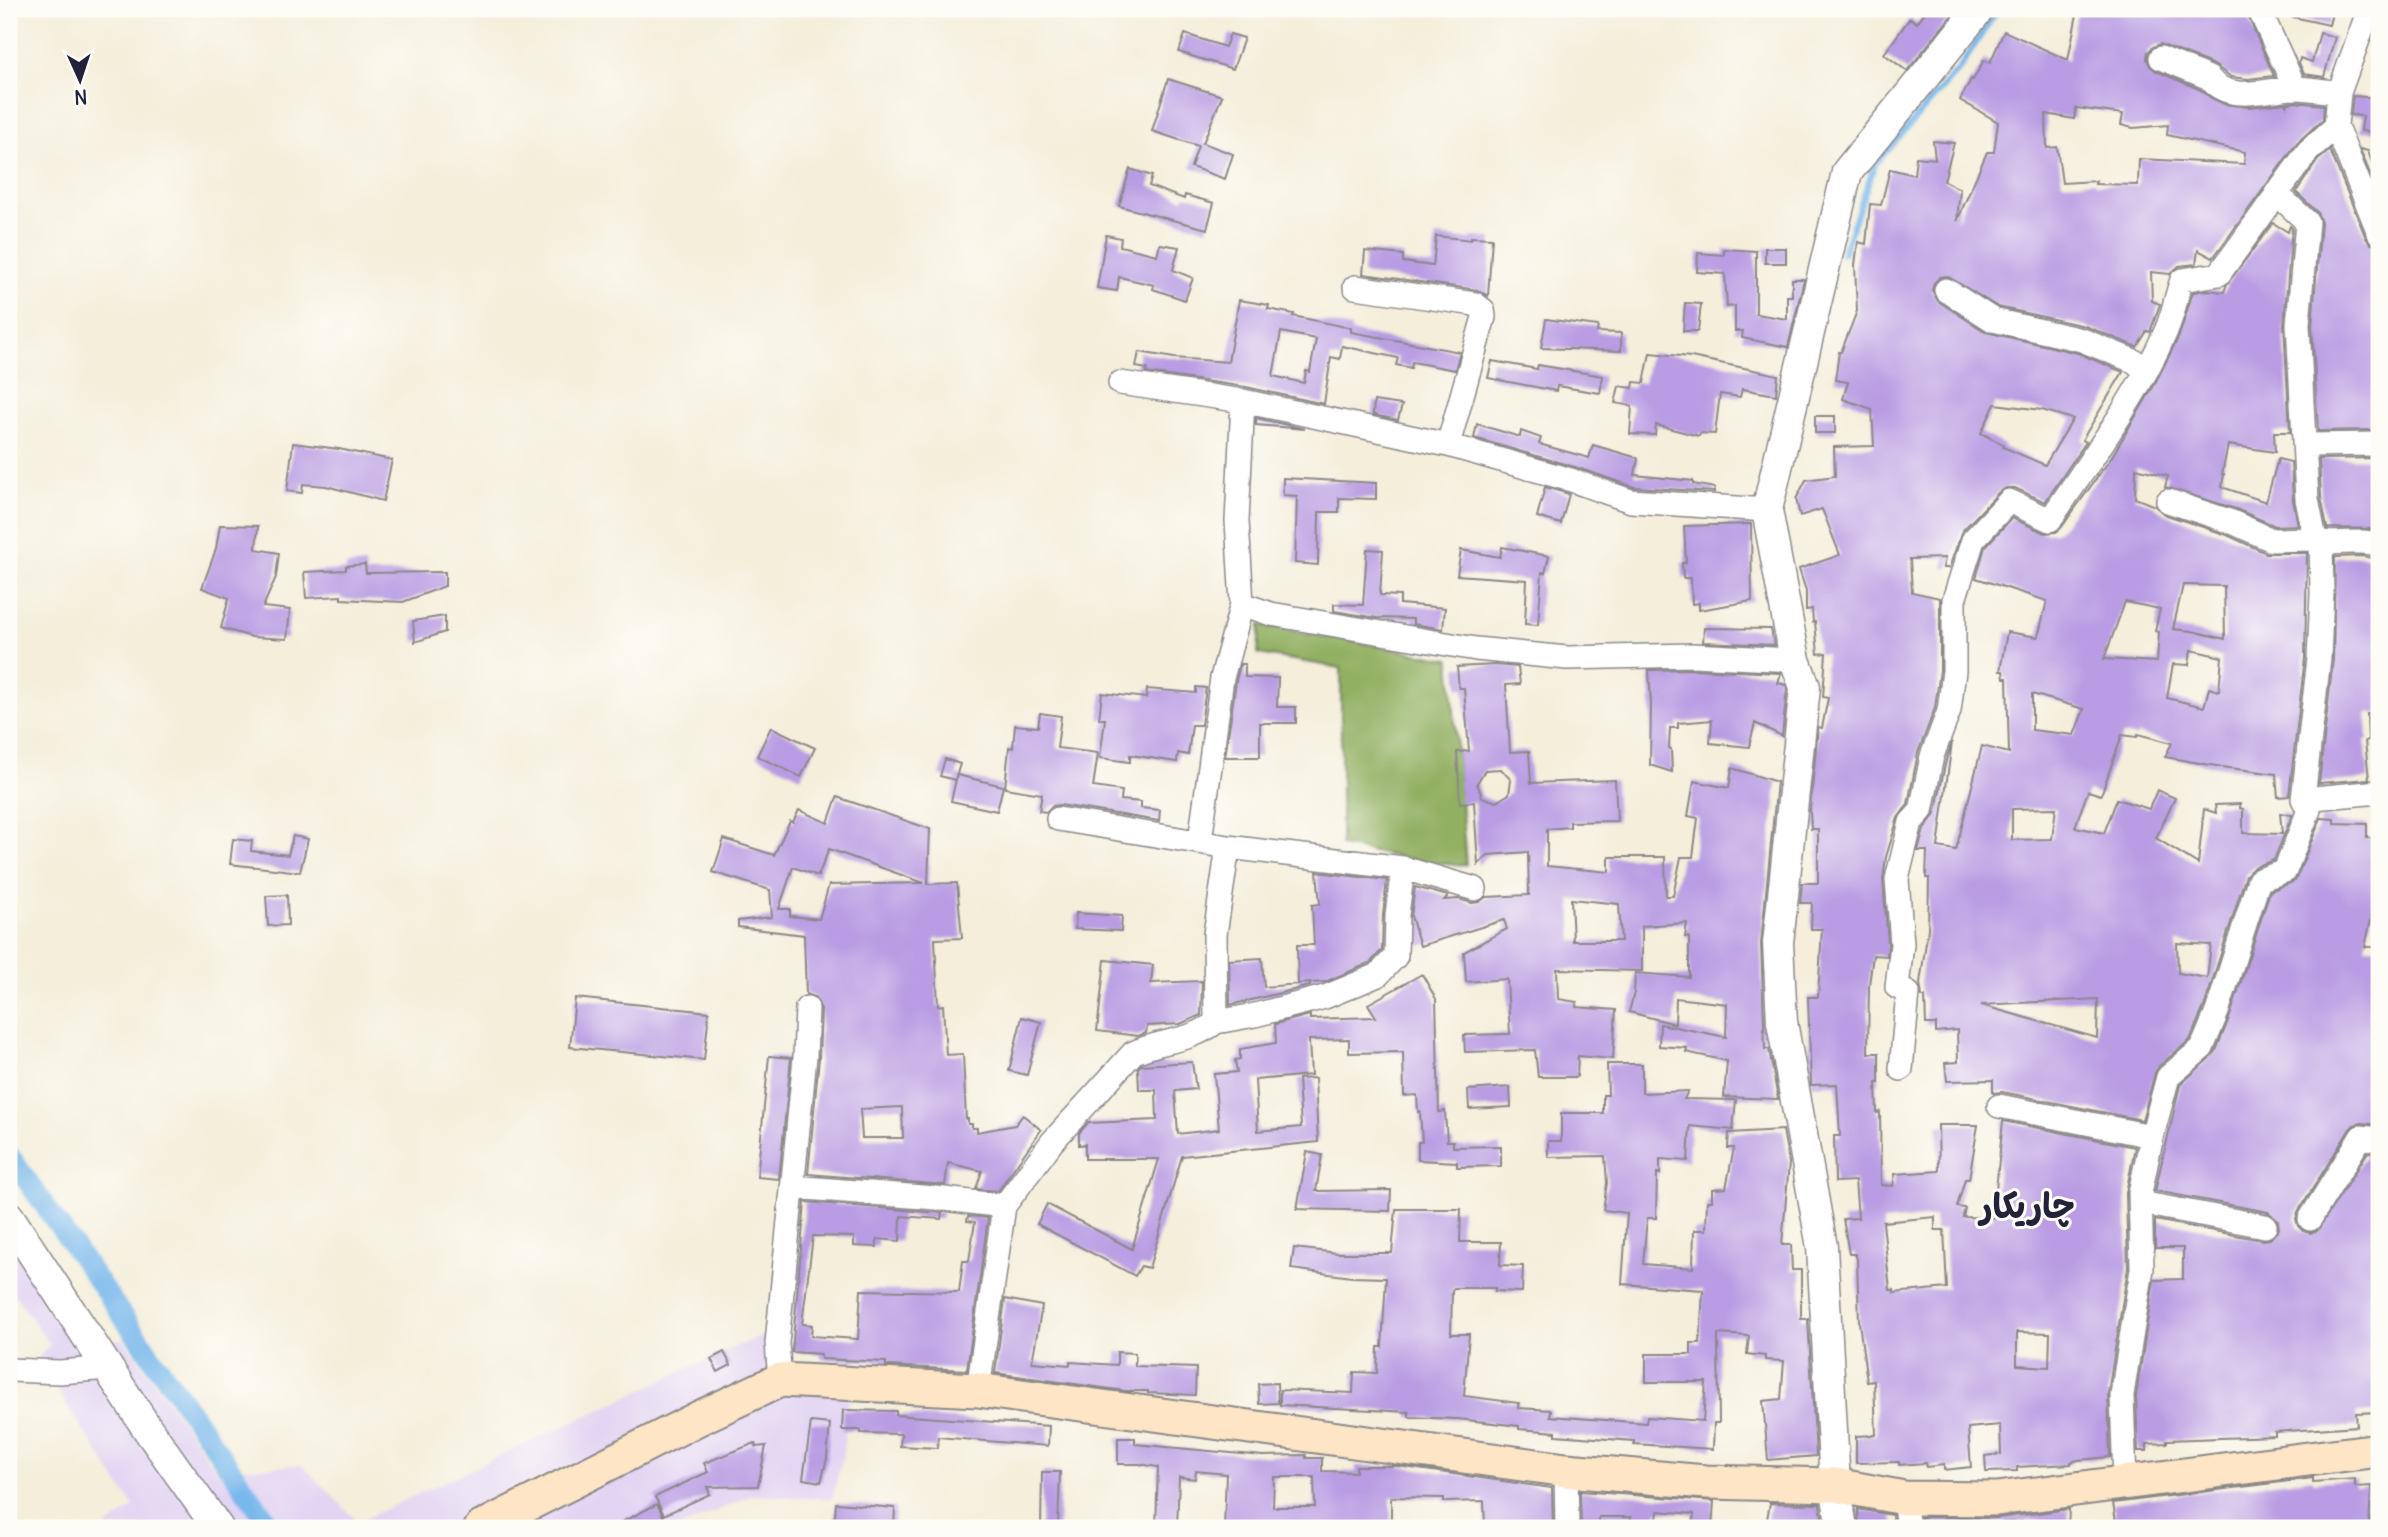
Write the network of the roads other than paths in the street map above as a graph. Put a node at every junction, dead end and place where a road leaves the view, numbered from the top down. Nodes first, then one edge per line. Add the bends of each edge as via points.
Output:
1 (1979, 9) edge
2 (2259, 9) edge
3 (2369, 9) edge
4 (2161, 58) dead end
5 (2295, 88) junction
6 (2339, 93) junction
7 (2336, 126) junction
8 (2276, 193) junction
9 (2379, 233) edge
10 (1355, 287) dead end
11 (1947, 290) dead end
12 (2145, 372) junction
13 (1120, 383) dead end
14 (1243, 401) junction
15 (2379, 444) edge
16 (1448, 445) junction
17 (2304, 445) junction
18 (2168, 501) dead end
19 (1767, 510) junction
20 (2318, 541) junction
21 (2379, 545) edge
22 (1242, 604) junction
23 (1795, 660) junction
24 (2379, 792) edge
25 (2303, 799) junction
26 (1058, 819) dead end
27 (1200, 841) junction
28 (1228, 846) junction
29 (1403, 868) junction
30 (1475, 889) dead end
31 (807, 1008) dead end
32 (1216, 1022) junction
33 (1902, 1069) dead end
34 (1999, 1105) dead end
35 (2152, 1136) junction
36 (2379, 1139) edge
37 (792, 1187) junction
38 (2140, 1194) junction
39 (1004, 1206) junction
40 (9, 1217) edge
41 (2310, 1219) dead end
42 (2265, 1226) dead end
43 (108, 1368) junction
44 (9, 1370) edge
45 (780, 1380) junction
46 (978, 1390) junction
47 (2379, 1450) edge
48 (1566, 1470) junction
49 (2125, 1484) junction
50 (1835, 1485) junction
51 (1906, 1513) edge
52 (218, 1528) edge
53 (481, 1528) edge
54 (1567, 1528) edge
55 (1842, 1528) edge

1 - 19 street via 1846,172
2 - 5 street
3 - 6 street
4 - 5 street via 2232,93
5 - 6 street
6 - 7 street
7 - 8 street via 2308,151
7 - 9 street
8 - 12 street via 2219,274 2182,279 2166,330
8 - 17 street via 2307,222 2298,324
10 - 16 street via 1475,304 1483,310
11 - 12 street via 1993,320 2081,340 2136,362
12 - 33 street via 2105,441 2050,520 2009,501 1973,540 1954,600 1949,711 1897,879 1902,944 1897,987 1908,993
13 - 14 street
14 - 16 street
14 - 22 street via 1237,521
15 - 17 street
16 - 19 street via 1631,501
17 - 20 street via 2307,499
18 - 20 street via 2272,540
19 - 23 street
20 - 21 street
20 - 25 street via 2322,593 2319,658
22 - 23 street via 1271,614 1476,649 1567,658 1692,655
22 - 27 street via 1222,678
23 - 50 street via 1805,687 1778,943 1783,1022 1822,1247
24 - 25 street
25 - 35 street via 2309,810 2285,871 2259,880 2202,1048 2168,1077
26 - 27 street
27 - 28 street
28 - 29 street
28 - 32 street via 1215,934
29 - 30 street
29 - 32 street via 1396,956 1378,975 1325,997
31 - 37 street
32 - 39 street via 1201,1034 1133,1053 1052,1142
34 - 35 street
35 - 38 street
36 - 41 street via 2361,1137
37 - 39 street
37 - 45 street via 777,1343
38 - 42 street via 2146,1204
38 - 49 street via 2142,1269 2122,1395
39 - 46 street
40 - 43 street
43 - 44 street
43 - 52 street
45 - 46 main road
45 - 53 main road
46 - 48 main road
47 - 49 main road
48 - 50 main road via 1706,1482
48 - 54 street
49 - 51 main road
50 - 51 main road
50 - 55 street

